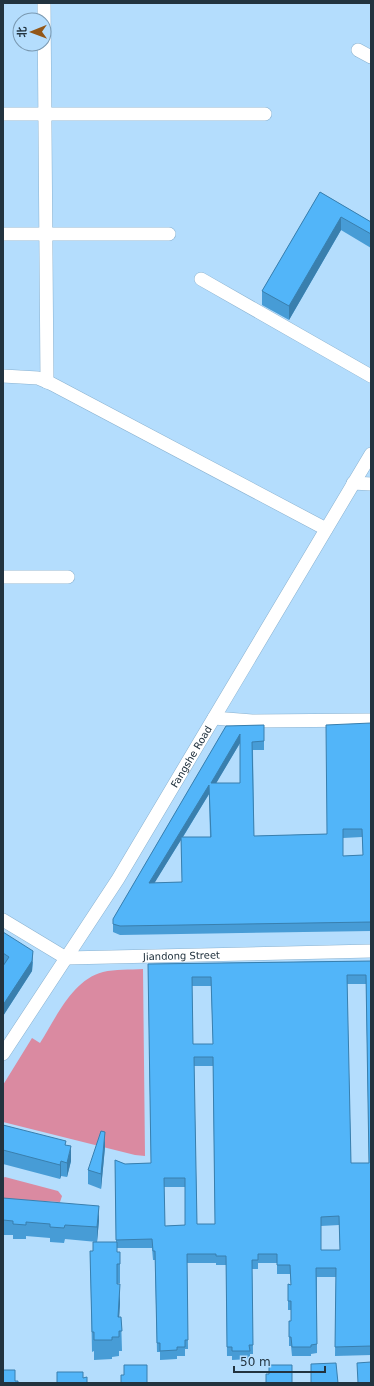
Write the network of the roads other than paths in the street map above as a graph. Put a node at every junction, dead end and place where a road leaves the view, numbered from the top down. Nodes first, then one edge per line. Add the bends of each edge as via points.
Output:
1 (44, 3) edge
2 (358, 50) dead end
3 (371, 57) edge
4 (45, 113) junction
5 (3, 114) edge
6 (264, 114) dead end
7 (3, 234) edge
8 (46, 234) junction
9 (169, 234) dead end
10 (201, 279) dead end
11 (3, 376) edge
12 (371, 376) edge
13 (47, 382) junction
14 (371, 454) edge
15 (353, 483) junction
16 (371, 484) edge
17 (326, 529) junction
18 (3, 577) edge
19 (68, 577) dead end
20 (214, 718) junction
21 (371, 720) edge
22 (3, 920) edge
23 (371, 951) edge
24 (66, 958) junction
25 (8, 1039) edge
26 (3, 1054) edge

1 - 4 street
2 - 3 street
4 - 5 street
4 - 6 street
4 - 8 street
7 - 8 street
8 - 9 street
8 - 13 street
10 - 12 street
11 - 13 street via 25,376
13 - 17 street
14 - 15 street, Fangshe Road
15 - 16 street
15 - 17 street, Fangshe Road
17 - 20 street, Fangshe Road
18 - 19 street
20 - 21 street via 252,721
20 - 24 street, Fangshe Road via 118,878
22 - 24 street
23 - 24 street, Jiandong Street
24 - 25 street, Fangshe Road
25 - 26 street, Fangshe Road

